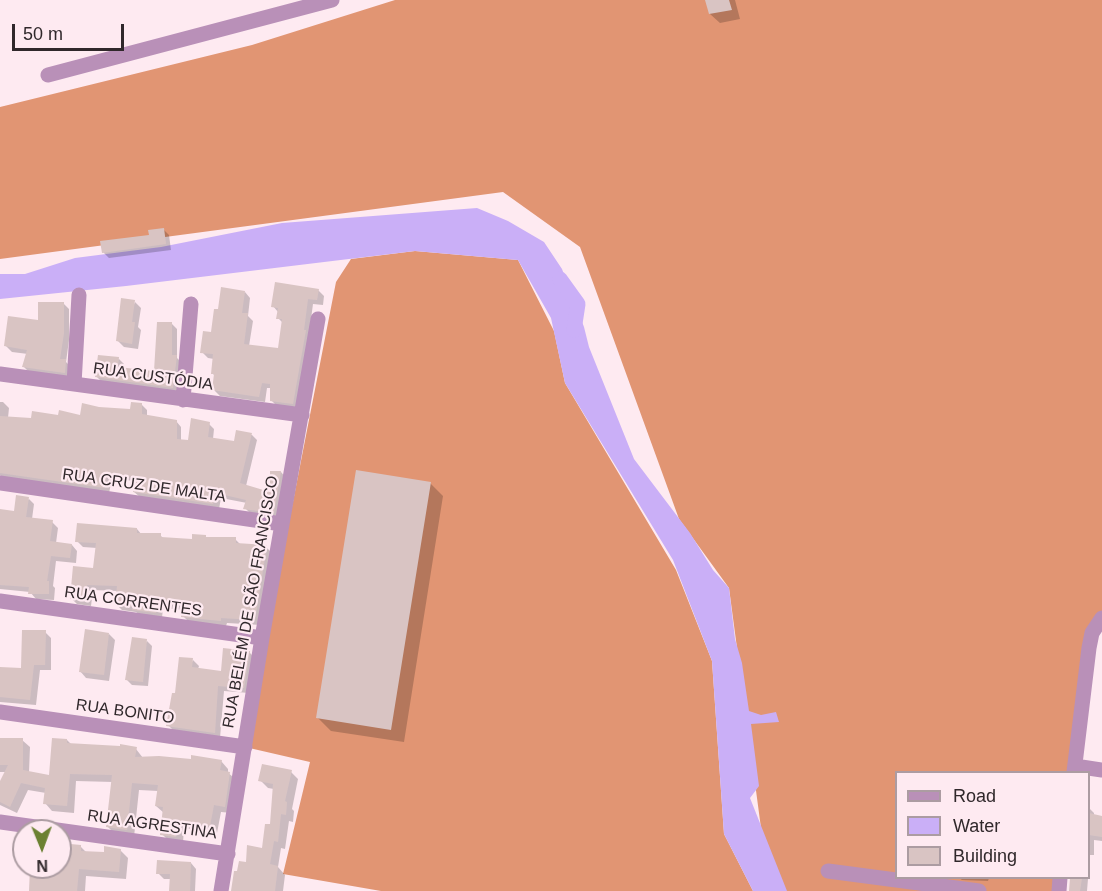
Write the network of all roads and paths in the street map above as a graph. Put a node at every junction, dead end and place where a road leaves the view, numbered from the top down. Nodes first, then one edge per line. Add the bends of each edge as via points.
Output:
1 (332, 0) edge
2 (48, 75) dead end
3 (80, 295) dead end
4 (192, 304) dead end
5 (318, 319) dead end
6 (0, 374) edge
7 (74, 384) junction
8 (183, 400) junction
9 (302, 415) junction
10 (0, 483) edge
11 (282, 524) junction
12 (0, 601) edge
13 (1102, 618) edge
14 (262, 638) junction
15 (0, 712) edge
16 (244, 747) junction
17 (1074, 769) edge
18 (1102, 770) edge
19 (0, 822) edge
20 (228, 854) junction
21 (828, 871) dead end
22 (221, 891) edge
23 (979, 891) edge

1 - 2 street
3 - 7 street
4 - 8 street
5 - 9 street, RUA BELÉM DE SÃO FRANCISCO
6 - 7 street, RUA CUSTÓDIA
7 - 8 street, RUA CUSTÓDIA
8 - 9 street, RUA CUSTÓDIA
9 - 11 street, RUA BELÉM DE SÃO FRANCISCO
10 - 11 street, RUA CRUZ DE MALTA
11 - 14 street, RUA BELÉM DE SÃO FRANCISCO
12 - 14 street, RUA CORRENTES
13 - 17 street via 1092,633 1089,648
14 - 16 street, RUA BELÉM DE SÃO FRANCISCO
15 - 16 street, RUA BONITO
16 - 20 street, RUA BELÉM DE SÃO FRANCISCO
17 - 18 street
19 - 20 street, RUA AGRESTINA
20 - 22 street, RUA BELÉM DE SÃO FRANCISCO
21 - 23 street

